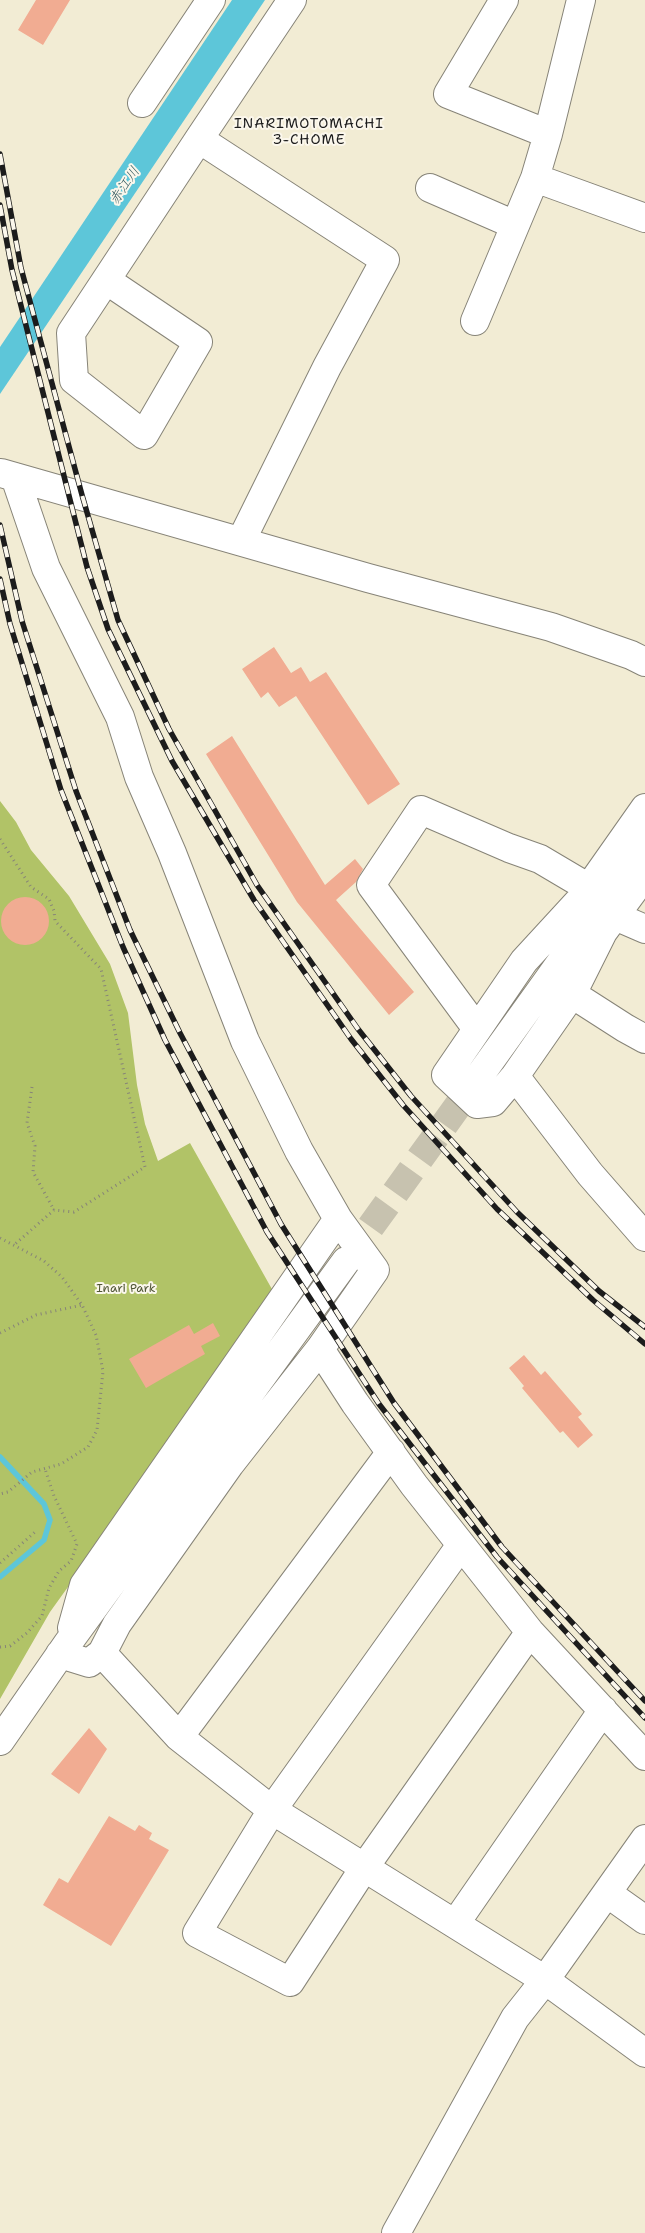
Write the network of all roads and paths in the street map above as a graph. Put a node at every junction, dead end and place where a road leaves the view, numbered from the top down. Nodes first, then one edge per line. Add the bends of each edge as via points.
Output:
1 (211, 0) edge
2 (292, 0) edge
3 (504, 0) edge
4 (581, 0) edge
5 (142, 103) dead end
6 (548, 134) junction
7 (199, 139) junction
8 (535, 178) junction
9 (430, 188) dead end
10 (645, 218) edge
11 (515, 225) junction
12 (106, 280) junction
13 (475, 321) dead end
14 (8, 475) edge
15 (241, 541) junction
16 (645, 662) edge
17 (645, 808) edge
18 (0, 839) edge
19 (645, 845) edge
20 (645, 875) edge
21 (588, 888) junction
22 (615, 916) junction
23 (645, 929) edge
24 (572, 994) junction
25 (477, 1029) junction
26 (645, 1038) edge
27 (515, 1076) junction
28 (475, 1082) tunnel mouth
29 (32, 1087) dead end
30 (54, 1210) junction
31 (338, 1219) junction
32 (645, 1237) edge
33 (0, 1238) edge
34 (14, 1245) junction
35 (346, 1260) tunnel mouth
36 (82, 1305) junction
37 (0, 1333) edge
38 (320, 1349) junction
39 (391, 1452) junction
40 (45, 1469) junction
41 (0, 1494) edge
42 (36, 1532) dead end
43 (461, 1545) junction
44 (0, 1563) edge
45 (530, 1632) junction
46 (0, 1647) edge
47 (64, 1648) junction
48 (102, 1653) junction
49 (603, 1710) junction
50 (179, 1738) junction
51 (0, 1740) edge
52 (645, 1756) edge
53 (272, 1810) junction
54 (645, 1839) edge
55 (364, 1868) junction
56 (607, 1893) junction
57 (645, 1920) edge
58 (455, 1924) junction
59 (545, 1980) junction
60 (645, 2053) edge
61 (396, 2233) edge

1 - 5 street
2 - 7 street
3 - 6 street via 448,94
4 - 6 street
6 - 8 street
7 - 12 street
7 - 15 street via 384,260
8 - 10 street
8 - 11 street
9 - 11 street
11 - 13 street
12 - 12 street via 198,342 144,435 74,380 71,332
14 - 15 street
14 - 31 street via 46,568 120,717 138,777 172,853 245,1041 299,1151
15 - 16 street via 551,627
17 - 21 street
18 - 30 path via 31,887 49,899 55,921 101,969 144,1168 74,1212
19 - 28 street
20 - 22 street
21 - 25 street via 524,961
21 - 25 street via 540,858 421,810 371,886
22 - 23 street
22 - 24 street via 603,932
24 - 26 street
24 - 27 street
25 - 27 street via 446,1075 476,1104 493,1102
27 - 32 street via 590,1174
29 - 30 path via 27,1123 35,1146 33,1172
30 - 34 path
31 - 38 street via 375,1270
31 - 47 street via 84,1585
33 - 34 path
34 - 36 path via 44,1261 62,1277
35 - 47 street
36 - 37 path via 36,1315
36 - 40 path via 96,1335 103,1371 97,1430 88,1446 61,1464
38 - 39 street
38 - 48 street via 224,1472 117,1624
39 - 43 street
39 - 50 street
40 - 41 path via 32,1472 8,1492
40 - 46 path via 77,1544 72,1561 59,1571 49,1588 42,1616 10,1646
42 - 44 path
43 - 45 street
43 - 53 street
45 - 49 street
45 - 55 street
47 - 48 street via 89,1662
47 - 51 street
48 - 50 street
49 - 52 street
49 - 58 street
50 - 53 street
53 - 55 street
53 - 55 street via 197,1933 290,1982
54 - 56 street
55 - 58 street
56 - 57 street
56 - 59 street
58 - 59 street
59 - 60 street
59 - 61 street via 515,2018

